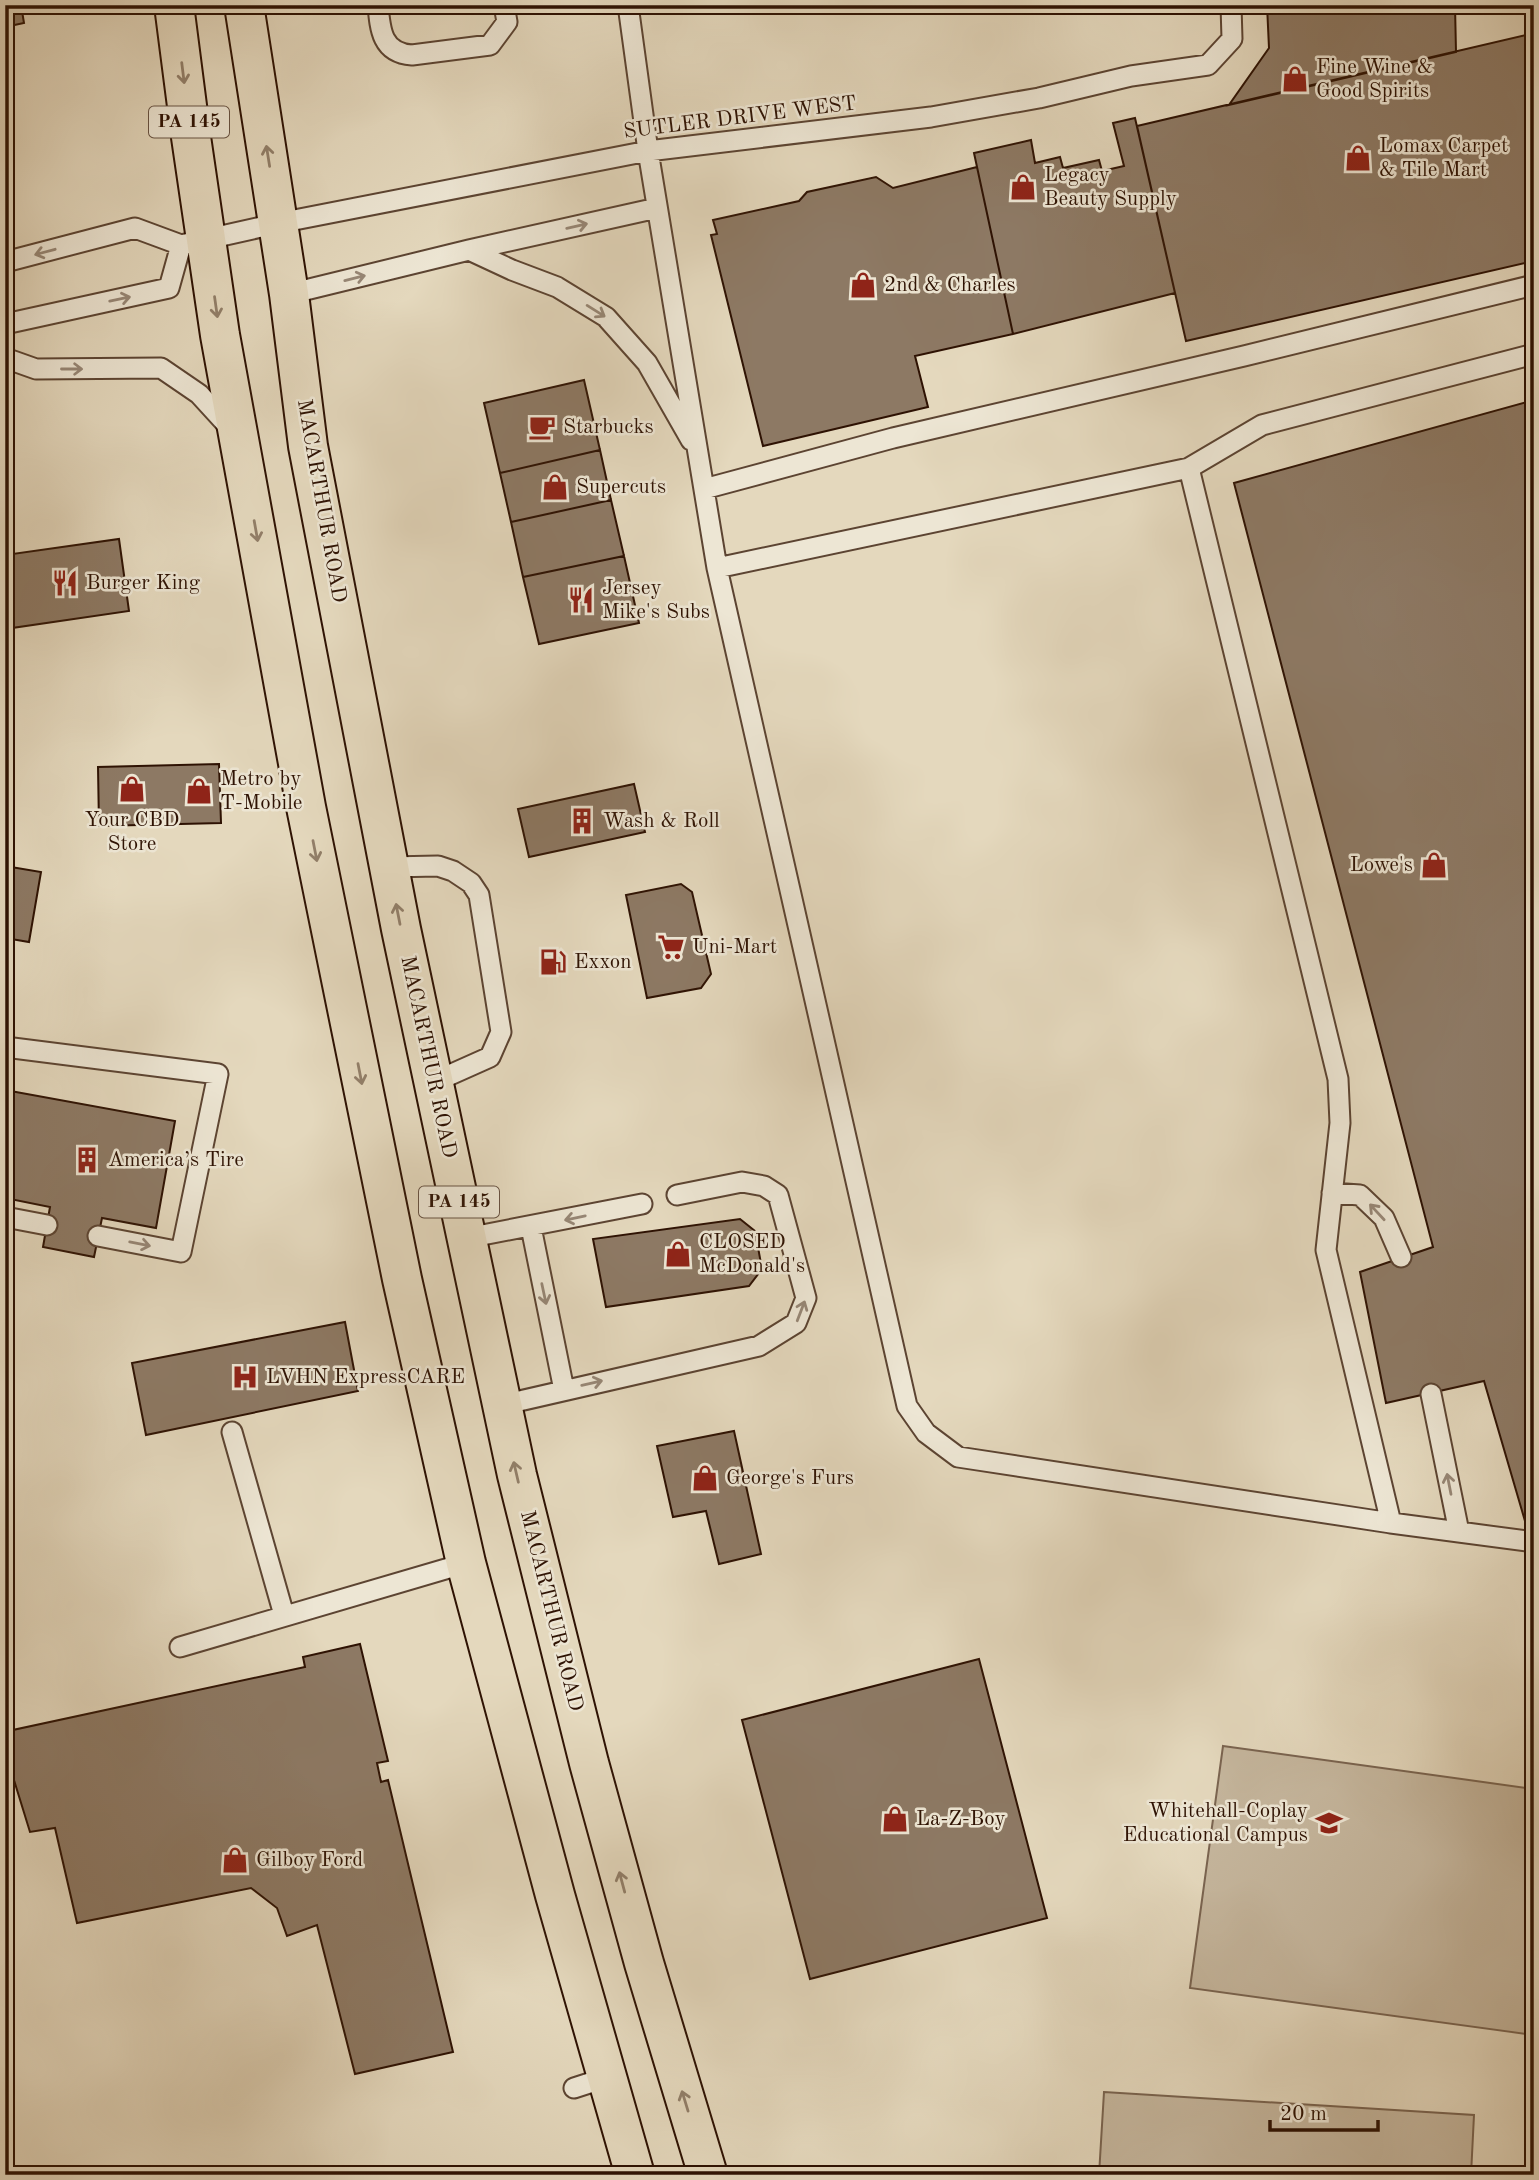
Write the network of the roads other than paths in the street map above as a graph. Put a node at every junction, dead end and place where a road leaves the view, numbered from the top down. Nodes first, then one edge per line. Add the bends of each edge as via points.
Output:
1 (174, 5) edge
2 (243, 5) edge
3 (378, 5) edge
4 (505, 5) edge
5 (628, 5) edge
6 (1231, 5) edge
7 (648, 150) junction
8 (657, 208) junction
9 (279, 223) junction
10 (194, 242) junction
11 (469, 250) junction
12 (5, 262) edge
13 (1534, 285) edge
14 (289, 294) junction
15 (5, 324) edge
16 (1534, 354) edge
17 (5, 358) edge
18 (239, 438) junction
19 (698, 453) junction
20 (1189, 468) junction
21 (704, 489) junction
22 (717, 568) junction
23 (390, 867) junction
24 (5, 1047) edge
25 (433, 1082) junction
26 (1332, 1193) junction
27 (677, 1195) dead end
28 (642, 1204) dead end
29 (5, 1217) edge
30 (47, 1225) dead end
31 (531, 1227) junction
32 (99, 1237) dead end
33 (467, 1238) junction
34 (1401, 1257) dead end
35 (564, 1390) junction
36 (1431, 1394) dead end
37 (502, 1405) junction
38 (232, 1432) dead end
39 (1391, 1523) junction
40 (1459, 1532) junction
41 (1534, 1542) edge
42 (466, 1563) junction
43 (284, 1615) junction
44 (180, 1647) dead end
45 (635, 2175) edge
46 (708, 2175) edge

1 -> 10 highway, PA 145
9 -> 2 highway, MACARTHUR ROAD / PA 145
3 - 4 lane via 380,32 400,55 412,55 490,44 507,22
5 - 7 lane
6 - 7 lane, SUTLER DRIVE WEST via 1232,39 1208,65 931,117
7 - 8 lane
7 - 9 lane, SUTLER DRIVE WEST
11 -> 8 lane
8 - 19 lane
9 - 10 lane, SUTLER DRIVE WEST
9 - 14 highway, MACARTHUR ROAD / PA 145
10 -> 12 lane via 135,228
15 -> 10 lane via 169,288
10 -> 18 highway, PA 145 via 220,335
14 -> 11 lane
11 -> 19 lane via 557,288 606,317 646,363
13 - 21 lane via 893,438
14 - 23 highway, MACARTHUR ROAD / PA 145 via 308,446
16 - 20 lane via 1262,425
17 -> 18 lane via 36,369 161,368 199,394
18 -> 42 highway, PA 145 via 316,858
19 - 21 lane
20 - 22 lane
20 - 26 lane via 1338,1079 1340,1123
21 - 22 lane
22 - 39 lane via 907,1406 926,1433 958,1457
25 -> 23 highway, MACARTHUR ROAD / PA 145
23 - 25 lane via 439,866 471,883 479,895 501,1032 490,1057
32 -> 24 lane via 181,1252 218,1074
25 - 33 highway, MACARTHUR ROAD / PA 145
34 -> 26 lane via 1384,1218 1360,1195
26 - 39 lane via 1326,1250
35 -> 27 lane via 759,1346 796,1323 806,1298 778,1195 764,1186 743,1182
28 -> 31 lane
29 - 30 lane
31 - 33 lane
31 -> 35 lane
33 - 37 highway, MACARTHUR ROAD / PA 145
35 - 37 lane
40 -> 36 lane
46 -> 37 highway, MACARTHUR ROAD / PA 145 via 589,1763
38 - 43 lane
39 - 40 lane
40 - 41 lane
42 - 43 lane
42 - 45 highway, PA 145 via 555,1895 591,2082
43 - 44 lane

